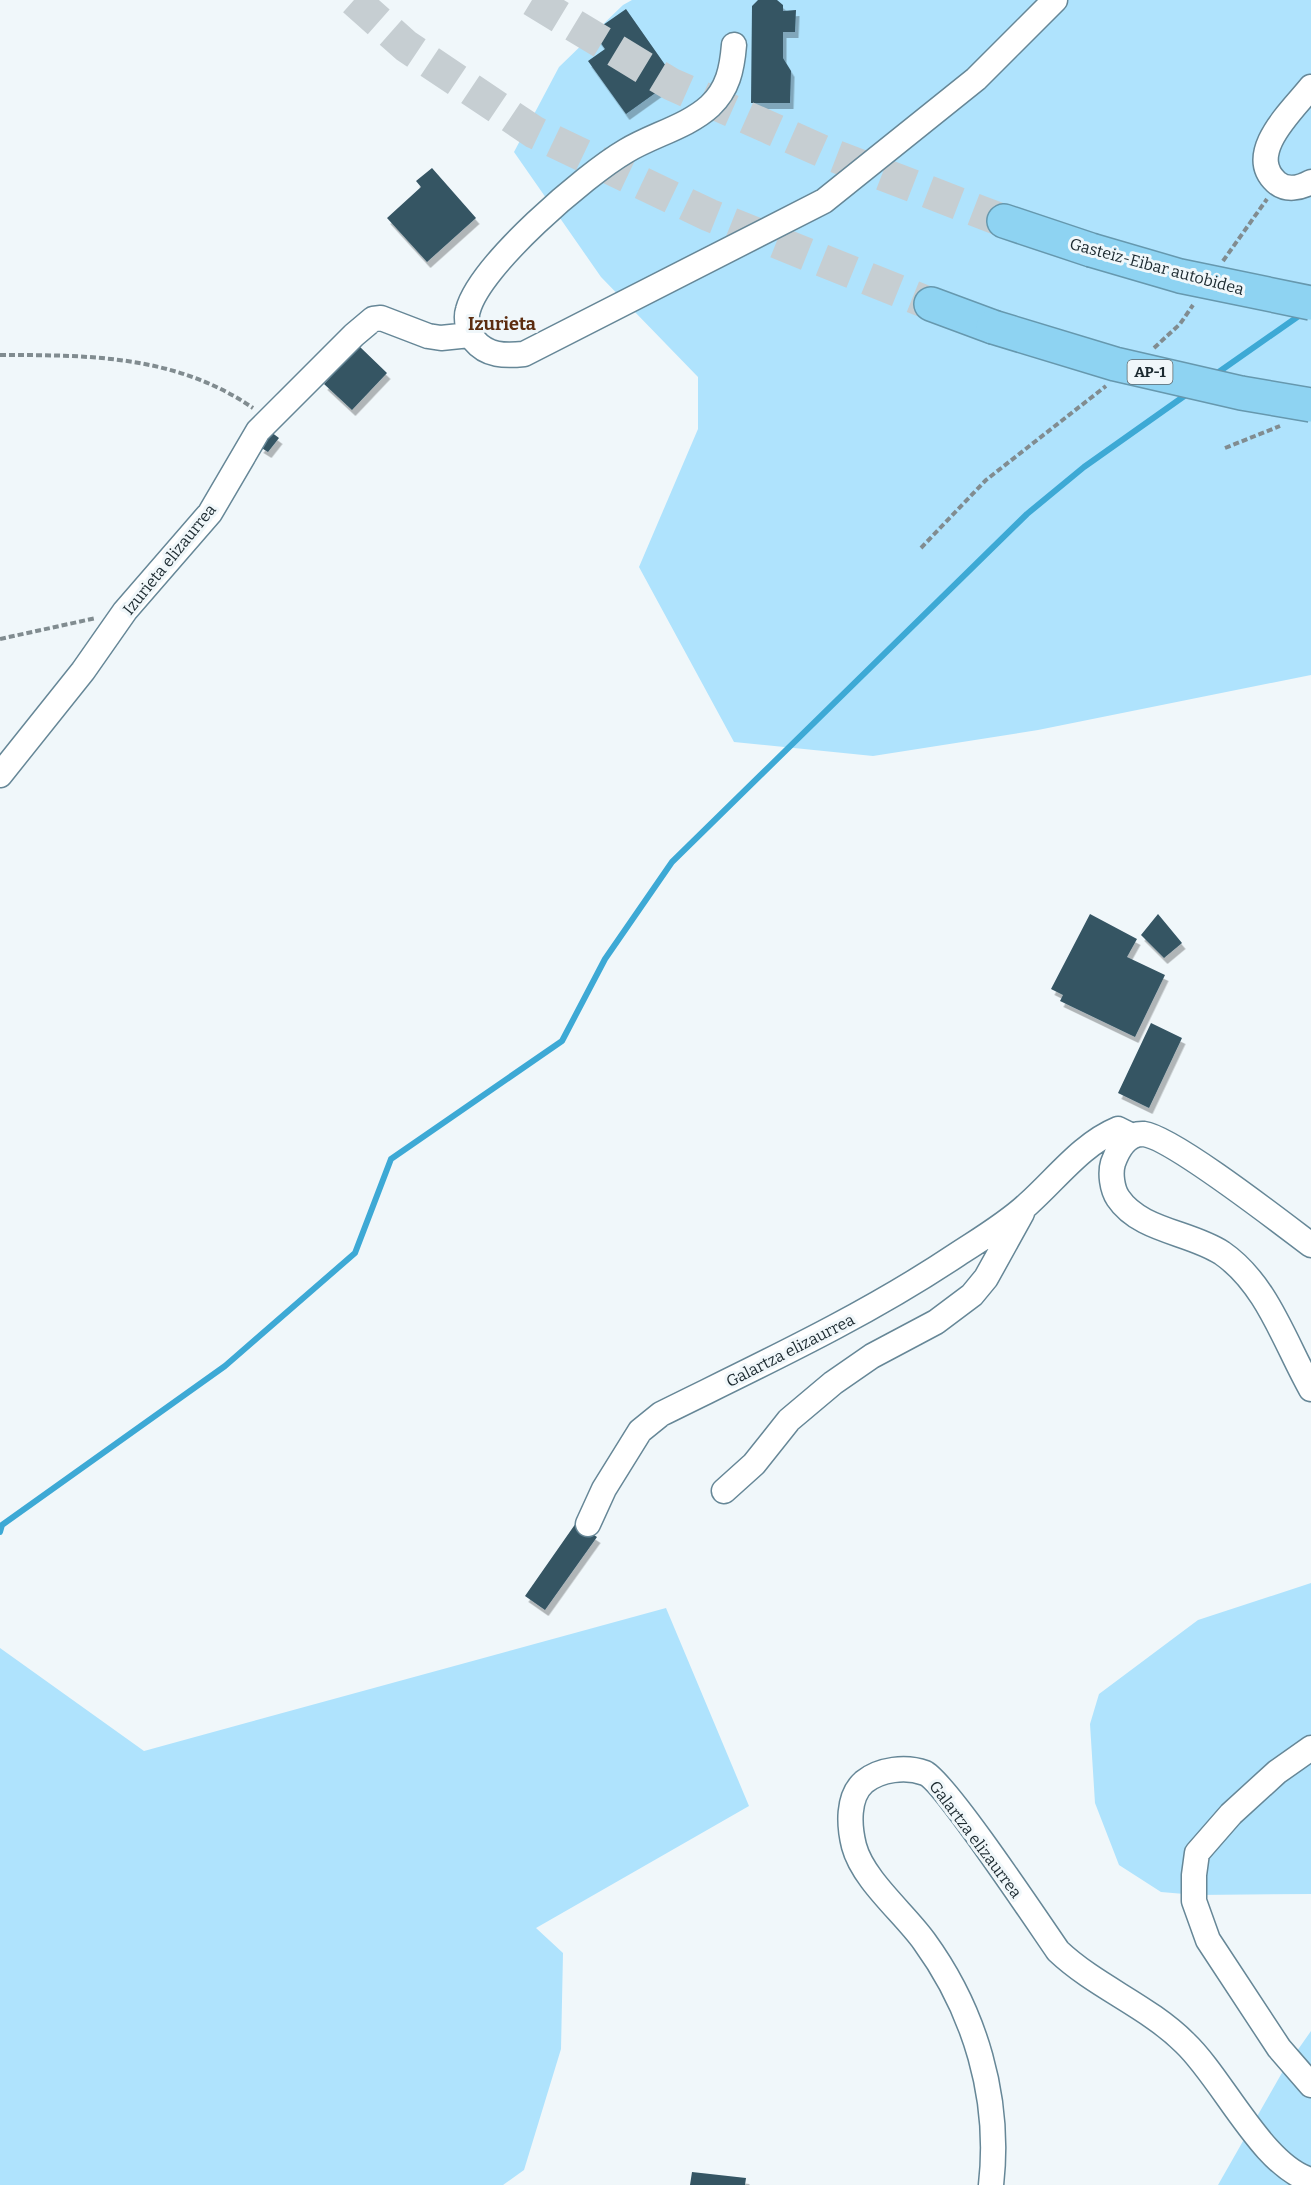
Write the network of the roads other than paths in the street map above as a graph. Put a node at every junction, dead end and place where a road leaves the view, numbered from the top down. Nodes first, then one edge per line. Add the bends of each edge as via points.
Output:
1 (1055, 0) edge
2 (734, 45) dead end
3 (1311, 87) edge
4 (1311, 182) edge
5 (1004, 221) tunnel mouth
6 (1311, 303) edge
7 (931, 304) tunnel mouth
8 (470, 335) junction
9 (1311, 405) edge
10 (0, 775) edge
11 (1132, 1136) junction
12 (1026, 1206) junction
13 (1311, 1245) edge
14 (1311, 1389) edge
15 (724, 1491) dead end
16 (588, 1524) dead end
17 (1311, 1748) edge
18 (1311, 2085) edge
19 (1311, 2180) edge
20 (991, 2185) edge

1 - 8 street via 976,79 854,179 795,218 524,354 490,353
2 - 8 street via 731,72 721,94 708,107 626,150 597,170 510,248 474,294 466,313
3 - 4 street via 1267,146 1264,161 1268,174 1280,185 1295,188
5 - 6 highway, Gasteiz-Eibar autobidea, bridge via 1180,276
7 - 9 highway, AP-1, bridge via 1115,364
8 - 10 street, Izurieta elizaurrea via 434,337 381,318 373,319 258,431 210,513 125,611
11 - 12 street, Galartza elizaurrea via 1118,1129 1104,1135
11 - 13 street, Galartza elizaurrea via 1151,1137 1192,1159
11 - 14 street via 1123,1143 1112,1168 1117,1196 1136,1215 1209,1245 1242,1270 1281,1329
12 - 15 street, Galartza elizaurrea via 987,1278 972,1295 936,1322 872,1356 833,1383 789,1420 754,1464
12 - 16 street, Galartza elizaurrea via 902,1290 826,1333 661,1414 640,1431 604,1489
17 - 18 street via 1277,1772 1232,1814 1197,1853 1194,1875 1194,1901 1208,1940 1279,2048
19 - 20 street, Galartza elizaurrea via 1281,2164 1207,2066 1184,2042 1079,1971 1058,1952 954,1804 927,1774 898,1769 880,1773 860,1786 853,1800 850,1828 855,1849 867,1871 925,1941 956,1994 974,2037 992,2109

